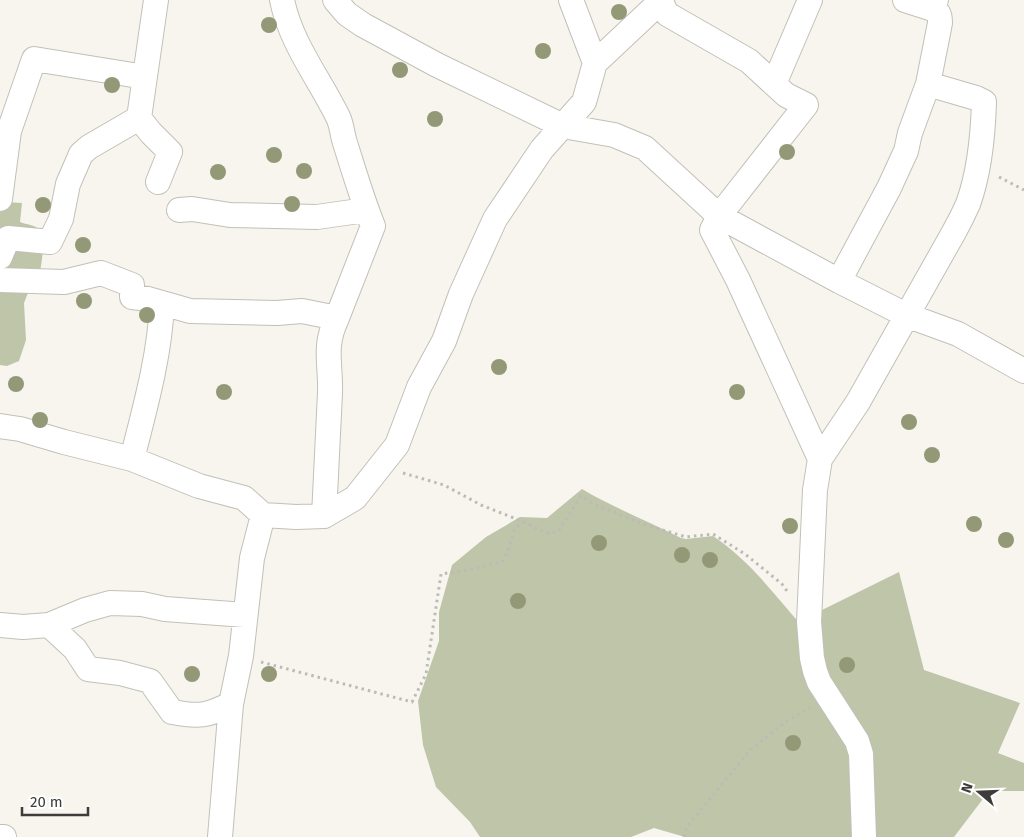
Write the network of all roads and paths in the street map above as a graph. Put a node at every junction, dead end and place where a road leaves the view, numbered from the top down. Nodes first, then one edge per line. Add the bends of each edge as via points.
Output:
1 (156, 0) edge
2 (282, 0) edge
3 (335, 0) edge
4 (571, 0) edge
5 (810, 0) edge
6 (905, 0) edge
7 (661, 1) edge
8 (933, 4) edge
9 (595, 63) junction
10 (144, 76) junction
11 (774, 84) junction
12 (928, 84) junction
13 (139, 118) junction
14 (564, 126) junction
15 (979, 167) junction
16 (158, 182) dead end
17 (1024, 190) edge
18 (0, 199) edge
19 (179, 210) dead end
20 (366, 210) junction
21 (719, 216) junction
22 (0, 257) edge
23 (0, 280) edge
24 (839, 281) junction
25 (162, 303) junction
26 (906, 315) junction
27 (337, 318) junction
28 (1024, 371) edge
29 (0, 426) edge
30 (132, 459) junction
31 (820, 459) junction
32 (375, 474) junction
33 (263, 515) junction
34 (324, 516) junction
35 (524, 522) junction
36 (788, 592) dead end
37 (245, 616) junction
38 (49, 625) junction
39 (0, 626) edge
40 (241, 656) junction
41 (829, 697) junction
42 (231, 704) junction
43 (0, 836) edge
44 (4, 837) edge
45 (220, 837) edge
46 (684, 837) edge
47 (864, 837) edge

1 - 10 street
2 - 20 street via 291,29 339,119
3 - 14 street via 363,25 437,65
4 - 9 street
5 - 11 street
6 - 8 street
7 - 9 street
7 - 11 street via 667,14 749,61
8 - 12 street via 940,16 940,24
9 - 14 street via 584,102
10 - 13 street
10 - 18 street via 34,59 9,131
11 - 21 street via 786,95 806,105
12 - 15 street via 984,102
12 - 24 street via 906,151
13 - 16 street via 170,152
13 - 22 street via 81,154 68,184 61,219 50,242 8,238
14 - 21 street via 614,134 645,148
14 - 32 street via 542,149 495,220 461,294 444,341 419,387 397,445
15 - 17 path
15 - 26 street via 968,205
19 - 20 street via 317,218
20 - 27 street via 374,226
21 - 24 street
21 - 31 street via 712,230
23 - 25 street via 64,282 102,273 132,285 132,297
24 - 26 street
25 - 27 street via 190,311 302,311
25 - 30 street via 150,388
26 - 28 street via 958,334
26 - 31 street via 858,402
27 - 34 street via 328,345 330,390
29 - 30 street
30 - 33 street via 199,486 244,498
31 - 41 street via 815,490 809,622 815,672
32 - 34 street via 355,498
32 - 35 path via 388,469 444,485 481,505
33 - 34 street
33 - 37 street via 252,558
35 - 36 path via 546,533 558,532 581,496 595,505 646,525 686,537 713,534 745,554
35 - 40 path via 515,528 502,562 441,574 426,674 412,702
37 - 38 street via 110,603
37 - 40 street
38 - 39 street
38 - 42 street via 75,649 88,669 150,681 172,712 194,716 213,713
40 - 42 street
41 - 46 path via 788,721 749,751 686,828
41 - 47 street via 857,741 861,754
42 - 45 street
43 - 44 street

